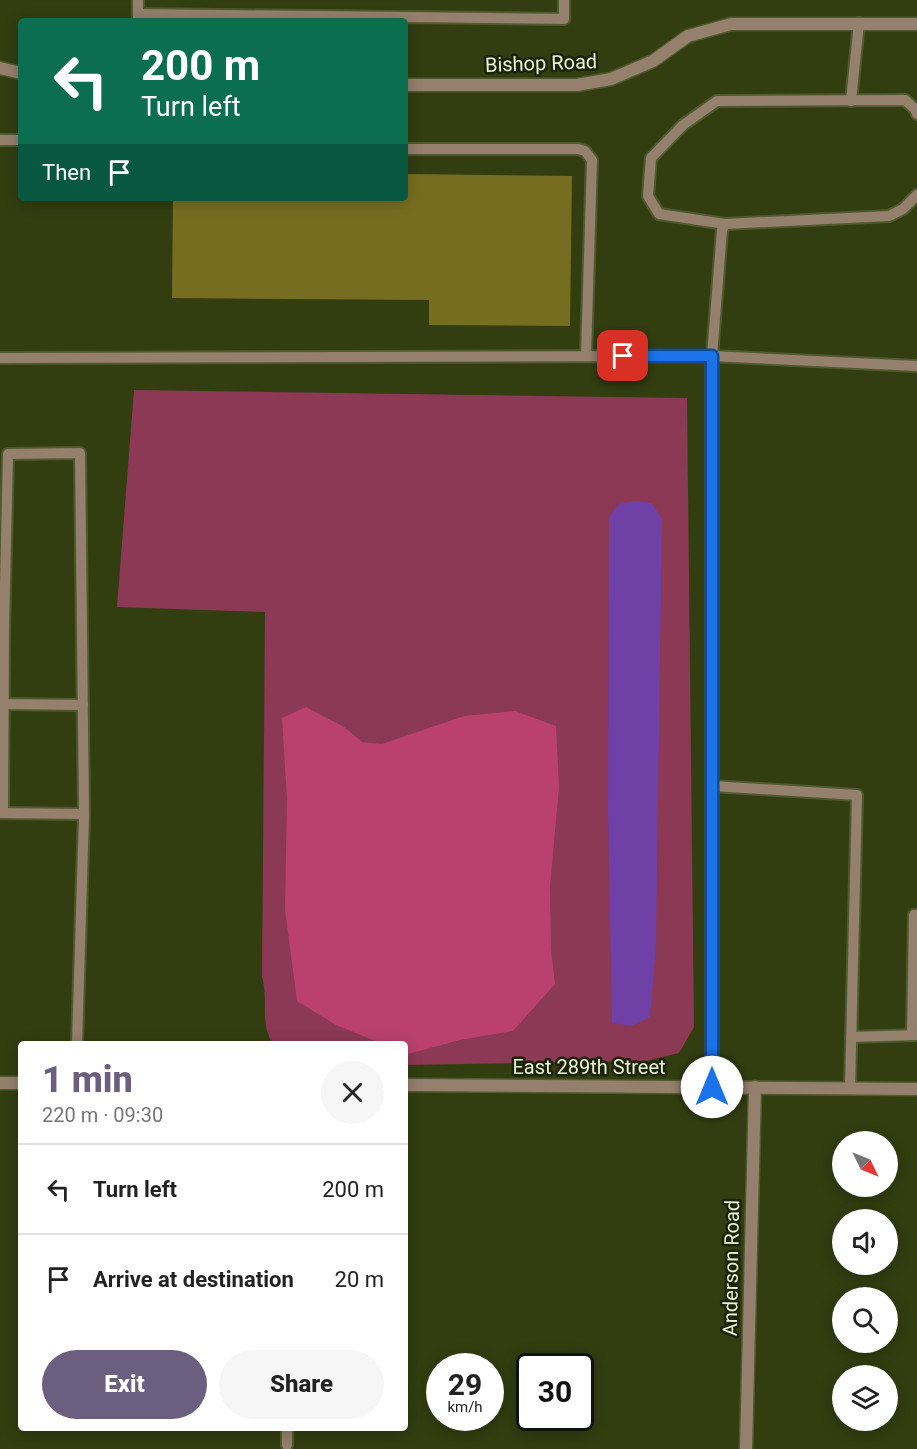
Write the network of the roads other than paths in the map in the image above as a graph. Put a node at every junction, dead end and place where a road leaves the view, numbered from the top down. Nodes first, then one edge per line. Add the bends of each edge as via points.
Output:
1 (138, 0) edge
2 (564, 0) edge
3 (138, 17) edge
4 (351, 18) edge
5 (408, 18) edge
6 (859, 23) junction
7 (917, 24) edge
8 (0, 68) edge
9 (18, 72) edge
10 (408, 85) edge
11 (850, 101) junction
12 (917, 114) edge
13 (0, 140) edge
14 (18, 140) edge
15 (408, 148) edge
16 (917, 195) edge
17 (725, 224) junction
18 (586, 356) junction
19 (712, 356) junction
20 (0, 358) edge
21 (917, 366) edge
22 (3, 704) junction
23 (83, 705) junction
24 (712, 786) junction
25 (2, 813) edge
26 (84, 814) junction
27 (917, 915) edge
28 (915, 1035) edge
29 (851, 1036) junction
30 (77, 1041) edge
31 (0, 1083) edge
32 (18, 1083) edge
33 (408, 1085) edge
34 (712, 1087) junction
35 (755, 1087) junction
36 (850, 1088) junction
37 (917, 1089) edge
38 (287, 1431) edge
39 (287, 1445) dead end
40 (746, 1449) edge

1 - 3 lane
2 - 5 lane via 564,19
3 - 4 lane
6 - 7 street, Bishop Road
6 - 10 street, Bishop Road via 731,24 688,36 653,61 611,79 577,85
6 - 11 lane
8 - 9 street
11 - 12 lane via 905,100
11 - 17 lane via 717,101 683,125 651,158 648,196 653,208 659,214
13 - 14 lane
15 - 18 lane via 585,151 592,160
16 - 17 lane via 903,210 889,216
17 - 19 lane
18 - 19 lane
18 - 20 lane
19 - 21 lane
19 - 24 street
22 - 23 lane
22 - 23 lane via 8,454 80,453
22 - 25 lane
23 - 26 lane
24 - 29 lane via 857,795
24 - 34 street
25 - 26 lane
26 - 30 lane
27 - 28 lane
28 - 29 lane
29 - 36 lane
31 - 32 street
33 - 34 street, East 289th Street
34 - 35 street, East 289th Street
35 - 36 street, East 289th Street
35 - 40 street, Anderson Road
36 - 37 street, East 289th Street
38 - 39 lane

